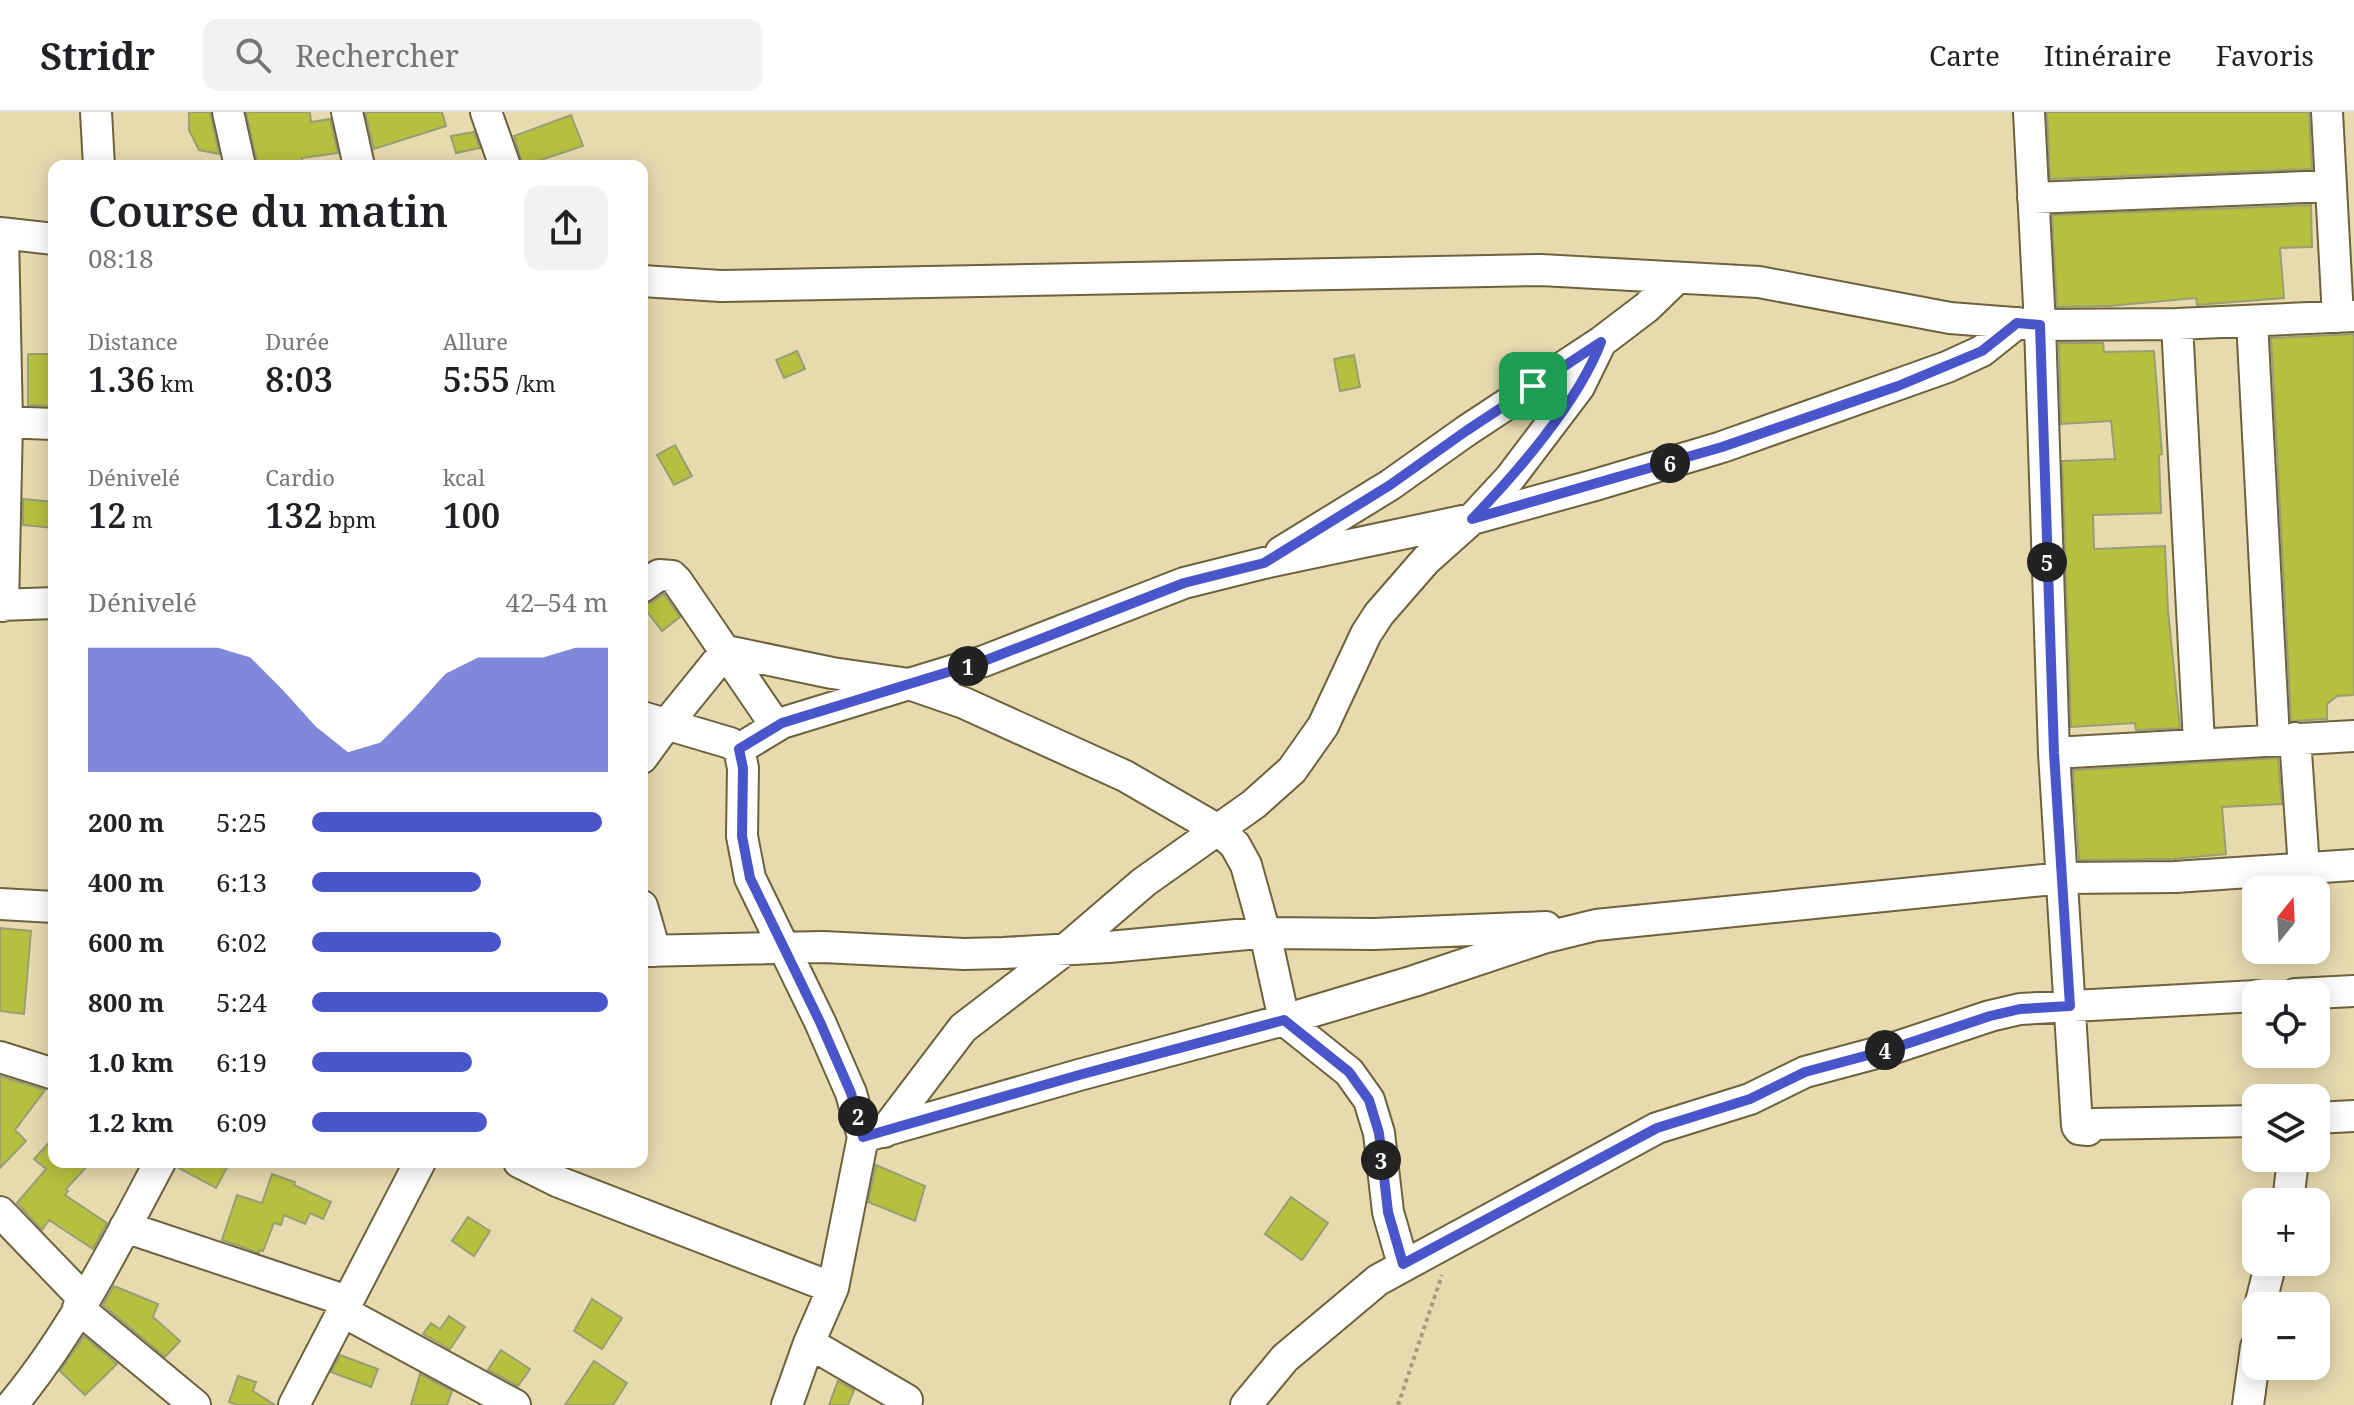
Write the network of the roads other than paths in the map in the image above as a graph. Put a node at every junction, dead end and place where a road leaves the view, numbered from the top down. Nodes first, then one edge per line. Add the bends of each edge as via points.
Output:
1 (96, 112) edge
2 (228, 112) edge
3 (347, 112) edge
4 (486, 112) edge
5 (2029, 112) edge
6 (2327, 112) edge
7 (99, 160) edge
8 (239, 160) edge
9 (358, 160) edge
10 (503, 160) edge
11 (2331, 186) junction
12 (2033, 198) junction
13 (1, 233) edge
14 (48, 238) edge
15 (1677, 278) junction
16 (648, 281) edge
17 (2346, 317) edge
18 (2252, 321) junction
19 (2028, 324) junction
20 (2177, 324) junction
21 (1601, 342) junction
22 (3, 422) edge
23 (48, 424) edge
24 (1472, 519) junction
25 (1264, 563) junction
26 (648, 583) edge
27 (48, 603) edge
28 (1, 606) edge
29 (726, 651) junction
30 (909, 684) junction
31 (654, 721) edge
32 (776, 726) junction
33 (2354, 736) edge
34 (2284, 739) junction
35 (2199, 743) junction
36 (739, 749) junction
37 (2054, 753) junction
38 (1217, 829) junction
39 (2354, 865) edge
40 (2304, 868) junction
41 (2063, 878) junction
42 (0, 904) edge
43 (48, 907) edge
44 (1596, 925) junction
45 (1265, 933) junction
46 (786, 948) junction
47 (1066, 949) junction
48 (648, 951) edge
49 (2354, 991) edge
50 (2330, 992) edge
51 (2242, 997) edge
52 (2070, 1006) junction
53 (1284, 1020) junction
54 (0, 1057) edge
55 (48, 1072) edge
56 (2354, 1116) edge
57 (2330, 1117) edge
58 (2242, 1121) edge
59 (874, 1134) junction
60 (157, 1168) edge
61 (417, 1168) edge
62 (531, 1168) edge
63 (0, 1212) edge
64 (125, 1227) junction
65 (1403, 1264) junction
66 (833, 1288) junction
67 (81, 1303) junction
68 (344, 1306) junction
69 (809, 1343) junction
70 (2251, 1380) edge
71 (907, 1400) dead end
72 (12, 1405) edge
73 (195, 1405) edge
74 (294, 1405) edge
75 (515, 1405) edge
76 (787, 1405) edge
77 (1246, 1405) edge
78 (2248, 1405) edge

1 - 7 street
2 - 8 street
3 - 9 street
4 - 10 street
5 - 12 street
6 - 11 street
11 - 12 street
11 - 17 street
12 - 19 street
13 - 14 street
13 - 22 street
15 - 16 street via 1541,270 737,286
15 - 19 street via 1759,282 1950,318
15 - 21 street
17 - 18 street
18 - 20 street
18 - 34 street
19 - 20 street
19 - 24 street via 1982,351 1898,386 1722,447
19 - 37 street
20 - 35 street
21 - 24 street via 1579,387
21 - 25 street
22 - 23 street
22 - 28 street
24 - 25 street
24 - 38 street via 1426,560 1379,614 1323,726 1292,770
25 - 30 street via 1184,583 1040,641
26 - 29 street via 659,575 672,576
27 - 28 street
29 - 30 street
29 - 31 street
29 - 32 street
30 - 32 street
30 - 38 street via 1097,762
31 - 36 street
32 - 36 street
33 - 34 street
34 - 35 street
34 - 40 street
35 - 37 street
36 - 46 street via 745,862
37 - 41 street
38 - 45 street via 1246,865
38 - 47 street
39 - 40 street
40 - 41 street
41 - 44 street
41 - 52 street
42 - 43 street
44 - 45 street
44 - 53 street
45 - 47 street
45 - 53 street
46 - 47 street via 964,954
46 - 48 street
46 - 59 street
47 - 59 street via 963,1028
49 - 50 street
51 - 52 street
52 - 58 street via 2079,1129 2094,1124
52 - 65 street via 1990,1016 1805,1072 1750,1099 1657,1128
53 - 59 street
53 - 65 street via 1349,1072 1369,1100 1379,1133 1388,1212
54 - 55 street
56 - 57 street
59 - 66 street
60 - 64 street
61 - 68 street
62 - 66 street
63 - 67 street
64 - 67 street
64 - 68 street
65 - 77 street via 1315,1330
66 - 69 street
67 - 72 street via 42,1370
67 - 73 street
68 - 74 street
68 - 75 street
69 - 71 street
69 - 76 street
70 - 78 street

